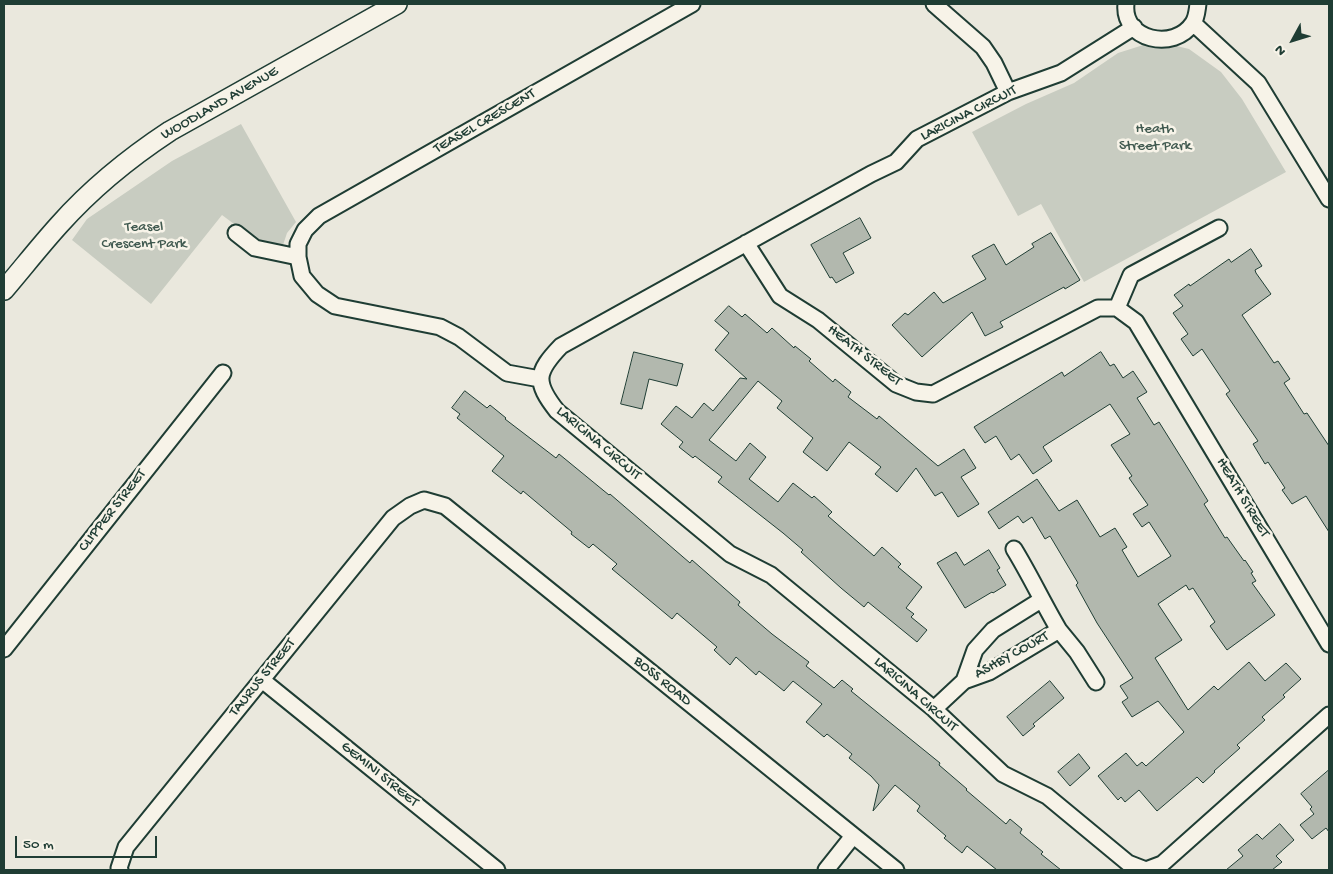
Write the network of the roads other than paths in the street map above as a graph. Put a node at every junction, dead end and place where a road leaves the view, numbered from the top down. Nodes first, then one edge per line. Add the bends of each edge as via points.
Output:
1 (397, 4) edge
2 (692, 4) edge
3 (934, 4) edge
4 (1126, 4) edge
5 (1198, 4) edge
6 (1193, 23) junction
7 (1134, 27) junction
8 (1008, 92) junction
9 (1329, 199) edge
10 (1219, 228) dead end
11 (236, 233) dead end
12 (746, 243) junction
13 (298, 257) junction
14 (4, 290) edge
15 (1117, 308) junction
16 (223, 373) dead end
17 (540, 379) junction
18 (424, 500) joint
19 (1014, 548) dead end
20 (1041, 600) junction
21 (1059, 630) junction
22 (1329, 644) edge
23 (4, 649) edge
24 (262, 680) junction
25 (964, 682) junction
26 (1096, 682) dead end
27 (934, 709) junction
28 (1329, 715) edge
29 (853, 836) junction
30 (120, 870) edge
31 (497, 870) edge
32 (826, 870) edge
33 (896, 870) edge
34 (1146, 870) edge

1 - 14 street, WOODLAND AVENUE via 140,151 59,225
2 - 13 street, TEASEL CRESCENT via 319,216 305,230 298,244
3 - 8 street via 983,47
4 - 7 street via 1129,21
5 - 6 street
6 - 7 street via 1177,37 1165,40 1144,36
6 - 9 street via 1258,83
7 - 8 street, LARICINA CIRCUIT via 1061,73
8 - 12 street, LARICINA CIRCUIT via 917,139 896,162
10 - 15 street via 1131,275
11 - 13 street via 255,248
12 - 15 street, HEATH STREET via 780,296 818,320 896,384 916,392 933,394 1098,308
12 - 17 street, LARICINA CIRCUIT via 561,346 545,363
13 - 17 street via 302,276 316,294 335,306 440,327 459,337 507,373
15 - 22 street, HEATH STREET via 1136,322
16 - 23 street, CLIPPER STREET
17 - 27 street, LARICINA CIRCUIT via 546,398 557,411 730,554 772,575
18 - 24 street, TAURUS STREET via 393,518
18 - 29 street, BOSS ROAD via 445,506
19 - 20 street, ASHBY COURT
20 - 21 street, ASHBY COURT
20 - 25 street, ASHBY COURT via 993,630 975,650
21 - 25 street, ASHBY COURT via 989,672
21 - 26 street, ASHBY COURT
24 - 30 street, TAURUS STREET via 126,847
24 - 31 street, GEMINI STREET
25 - 27 street, ASHBY COURT
27 - 34 street, LARICINA CIRCUIT via 1003,774 1047,796 1128,863
28 - 34 street, LARICINA CIRCUIT via 1162,864
29 - 32 street
29 - 33 street, BOSS ROAD

